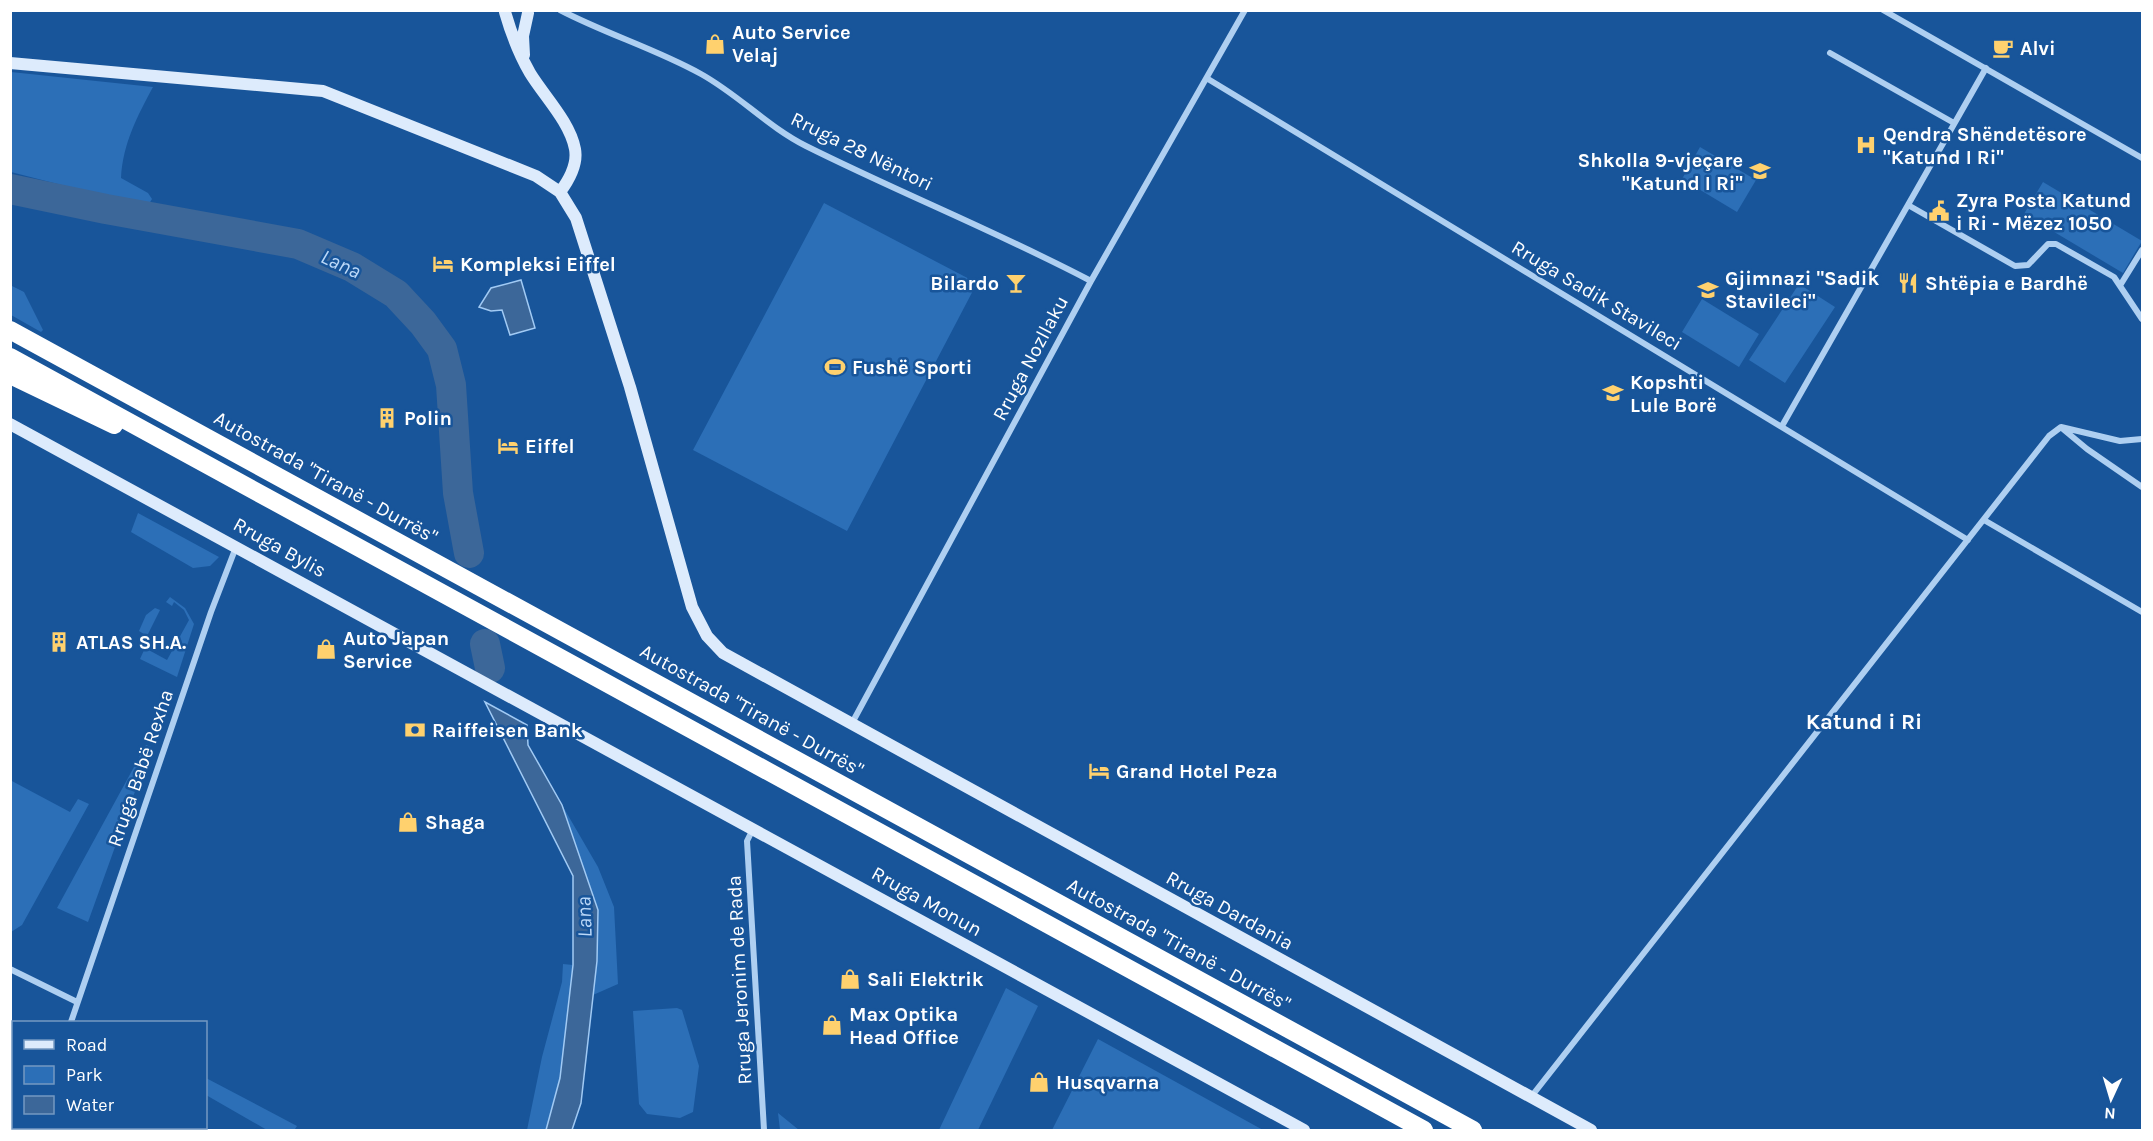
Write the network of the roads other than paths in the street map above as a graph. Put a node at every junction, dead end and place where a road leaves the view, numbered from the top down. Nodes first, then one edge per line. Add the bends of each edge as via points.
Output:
1 (560, 10) edge
2 (1245, 10) edge
3 (1884, 10) edge
4 (503, 11) edge
5 (530, 12) edge
6 (1830, 53) dead end
7 (10, 63) edge
8 (525, 63) junction
9 (1986, 68) junction
10 (1208, 79) junction
11 (1954, 123) junction
12 (2142, 158) edge
13 (560, 192) junction
14 (1908, 205) junction
15 (2142, 250) edge
16 (1090, 281) junction
17 (2121, 284) junction
18 (2142, 319) edge
19 (10, 330) edge
20 (10, 357) edge
21 (10, 375) edge
22 (10, 424) edge
23 (1782, 426) junction
24 (2061, 427) junction
25 (2142, 439) edge
26 (167, 442) junction
27 (2142, 487) edge
28 (1984, 520) junction
29 (1968, 540) junction
30 (237, 545) junction
31 (2142, 612) edge
32 (530, 706) joint
33 (851, 725) junction
34 (753, 828) junction
35 (10, 969) edge
36 (77, 1002) junction
37 (72, 1021) edge
38 (1531, 1098) junction
39 (764, 1131) edge
40 (1304, 1131) edge
41 (1424, 1131) edge
42 (1473, 1131) edge
43 (1591, 1131) edge

1 - 16 street, Rruga 28 Nëntori via 700,74 805,145
2 - 10 street, Rruga Nozllaku
3 - 9 street
4 - 5 main road
4 - 8 main road
5 - 8 main road via 523,36
6 - 11 street
7 - 13 main road via 323,91 536,176
8 - 13 main road via 575,148 575,163
9 - 11 street
9 - 12 street
10 - 16 street, Rruga Nozllaku
10 - 23 street, Rruga Sadik Stavileci
11 - 14 street
13 - 33 main road, Rruga Dardania via 576,218 595,274 700,625 731,659
14 - 17 street via 2015,266 2028,266 2048,244 2056,244 2114,276
14 - 23 street
15 - 17 street
16 - 33 street, Rruga Nozllaku
17 - 18 street
19 - 42 highway, Autostrada "Tiranë - Durrës"
20 - 26 highway
21 - 26 highway via 102,421
22 - 30 main road, Rruga Bylis
23 - 29 street, Rruga Sadik Stavileci
24 - 25 street via 2120,441
24 - 27 street
24 - 28 street via 2049,436
26 - 41 highway
28 - 29 street
28 - 31 street
29 - 38 street
30 - 32 main road, Rruga Bylis
30 - 36 street, Rruga Babë Rexha
32 - 34 main road, Rruga Monun
33 - 38 main road, Rruga Dardania
34 - 39 street, Rruga Jeronim de Rada via 747,841
34 - 40 main road, Rruga Monun
35 - 36 street
36 - 37 street, Rruga Babë Rexha
38 - 43 main road, Rruga Dardania

